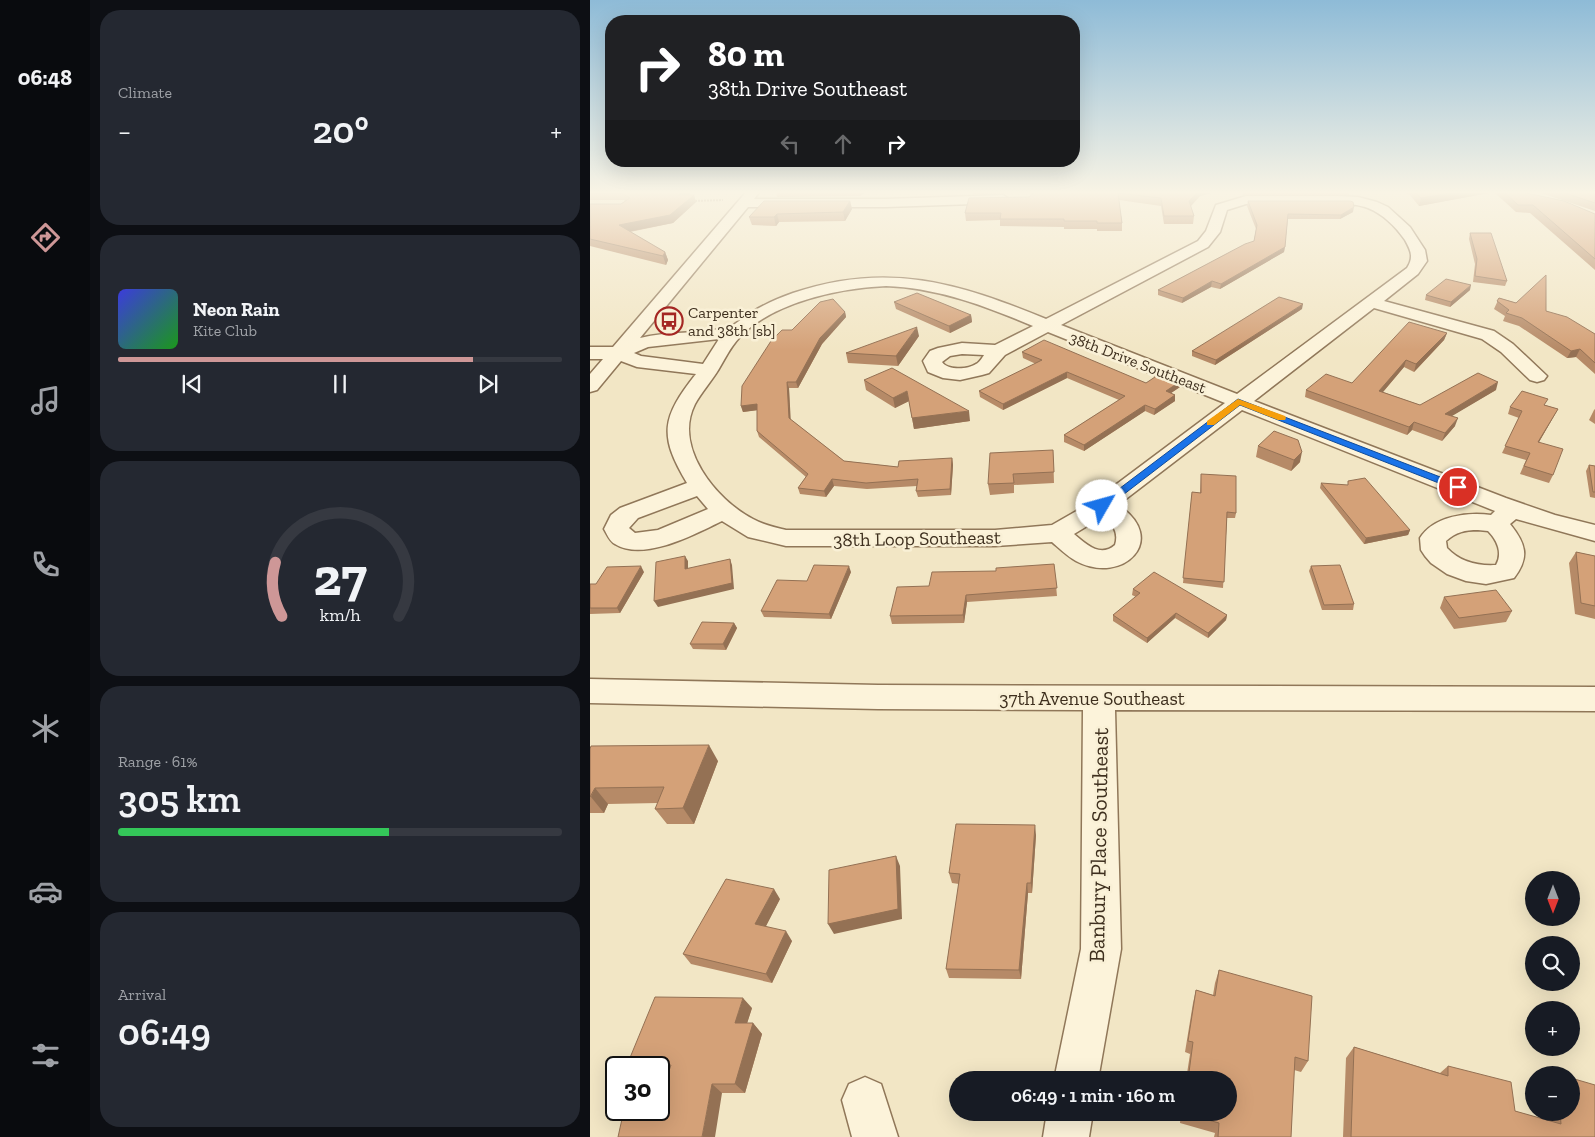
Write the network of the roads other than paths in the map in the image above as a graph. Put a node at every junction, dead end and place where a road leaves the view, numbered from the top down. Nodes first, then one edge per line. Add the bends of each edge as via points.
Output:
1 (709, 244) edge
2 (1203, 244) edge
3 (1414, 244) edge
4 (1371, 302) junction
5 (1047, 326) junction
6 (735, 332) junction
7 (998, 351) dead end
8 (590, 353) edge
9 (618, 353) junction
10 (708, 370) junction
11 (1538, 376) dead end
12 (590, 386) edge
13 (1238, 401) junction
14 (701, 486) junction
15 (1102, 506) junction
16 (724, 511) junction
17 (1058, 533) junction
18 (1595, 533) edge
19 (590, 691) edge
20 (1099, 698) junction
21 (1595, 699) edge
22 (1078, 1071) edge
23 (1069, 1121) edge
24 (1066, 1137) edge

1 - 9 street
2 - 5 street
3 - 4 street via 1420,261 1413,271
4 - 11 street via 1488,335
4 - 13 street
5 - 6 street, 38th Drive Southeast via 956,290 904,281 838,287 803,296 770,310
5 - 7 street
5 - 13 street, 38th Drive Southeast
6 - 9 street, 38th Drive Southeast via 645,342
6 - 10 street, 38th Drive Southeast
8 - 9 street, 38th Drive Southeast
9 - 10 street, 38th Drive Southeast via 637,361
9 - 12 street
10 - 14 street, 38th Loop Southeast via 680,413 678,442
13 - 15 street, 38th Loop Southeast
13 - 18 street, 38th Drive Southeast via 1504,516
14 - 16 street, 38th Loop Southeast
14 - 16 street via 629,513 616,529 618,537 626,542 654,541
15 - 17 street, 38th Loop Southeast
15 - 17 street via 1116,514 1129,535 1129,545 1119,556 1104,560 1089,557
16 - 17 street, 38th Loop Southeast via 756,531 786,538 995,538
19 - 20 street, 37th Avenue Southeast via 878,698
20 - 21 street, 37th Avenue Southeast
20 - 22 street, Banbury Place Southeast via 1101,949
23 - 24 street

